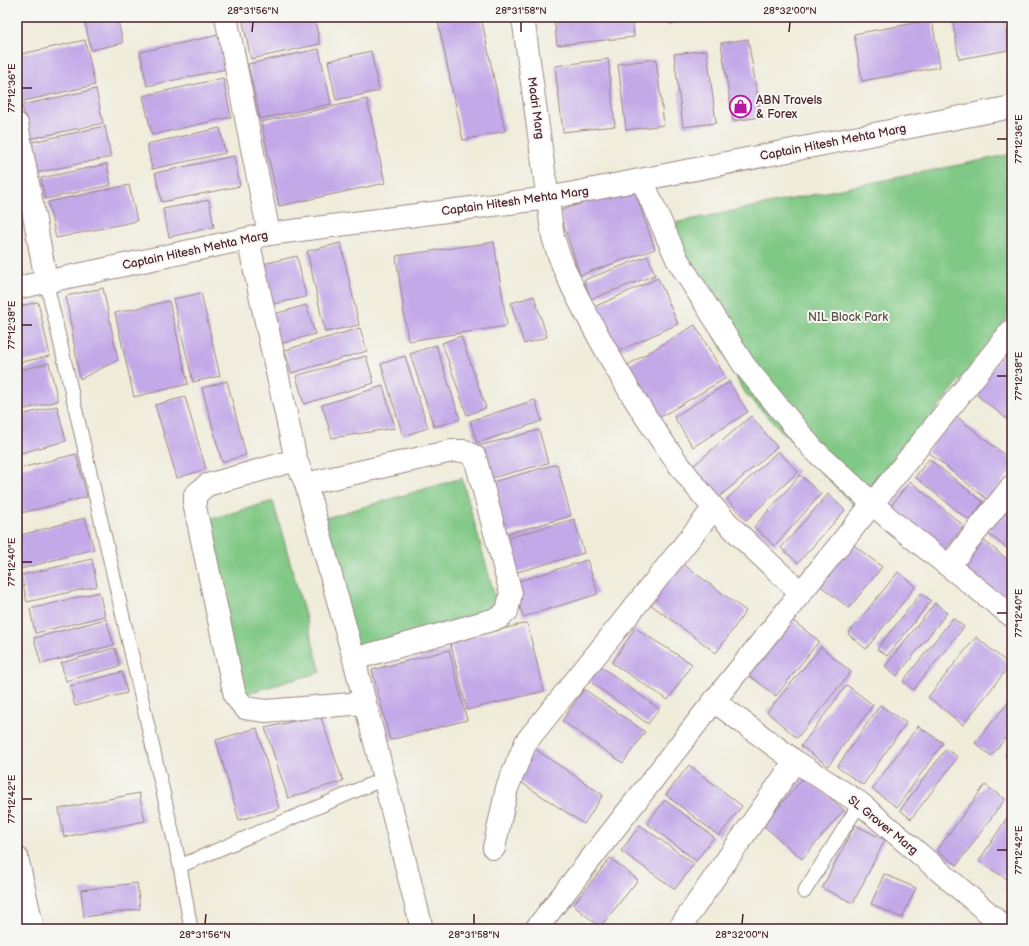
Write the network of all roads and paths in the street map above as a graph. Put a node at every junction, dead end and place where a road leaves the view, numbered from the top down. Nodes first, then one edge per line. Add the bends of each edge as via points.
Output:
1 (226, 17) edge
2 (523, 17) edge
3 (1012, 107) edge
4 (17, 124) edge
5 (642, 180) junction
6 (548, 198) junction
7 (259, 237) junction
8 (46, 280) junction
9 (17, 288) edge
10 (1012, 330) edge
11 (296, 460) junction
12 (306, 484) junction
13 (1012, 486) edge
14 (871, 505) junction
15 (714, 508) junction
16 (949, 566) junction
17 (801, 593) junction
18 (1012, 616) edge
19 (354, 659) junction
20 (714, 701) junction
21 (364, 703) junction
22 (795, 761) junction
23 (384, 779) junction
24 (860, 803) junction
25 (494, 848) dead end
26 (17, 858) edge
27 (180, 866) junction
28 (804, 892) dead end
29 (33, 929) edge
30 (191, 929) edge
31 (422, 929) edge
32 (536, 929) edge
33 (679, 929) edge
34 (1007, 929) edge

1 - 7 street
2 - 6 street, Madri Marg
3 - 5 street, Captain Hitesh Mehta Marg
4 - 8 street
5 - 6 street, Captain Hitesh Mehta Marg
5 - 14 street via 677,259 744,365 813,449
6 - 7 street, Captain Hitesh Mehta Marg
6 - 15 street, Madri Marg via 552,237 577,298 629,392 681,469
7 - 8 street, Captain Hitesh Mehta Marg
7 - 11 street
8 - 9 street, Captain Hitesh Mehta Marg
8 - 27 lane
10 - 14 street
11 - 12 street
11 - 21 street via 207,485 195,495 195,507 235,696 245,708 266,710
12 - 19 street
12 - 19 street via 452,451 465,451 475,457 511,593 507,610 499,618
13 - 16 street
14 - 16 street
14 - 17 street
15 - 17 street, Madri Marg
15 - 25 street via 526,742 507,788
16 - 18 street
17 - 20 street
19 - 21 street
20 - 22 street, SL Grover Marg
20 - 32 street
21 - 23 street
22 - 24 street, SL Grover Marg
22 - 33 street
23 - 27 lane
23 - 31 street
24 - 28 lane
24 - 34 street, SL Grover Marg
26 - 29 street
27 - 30 lane

